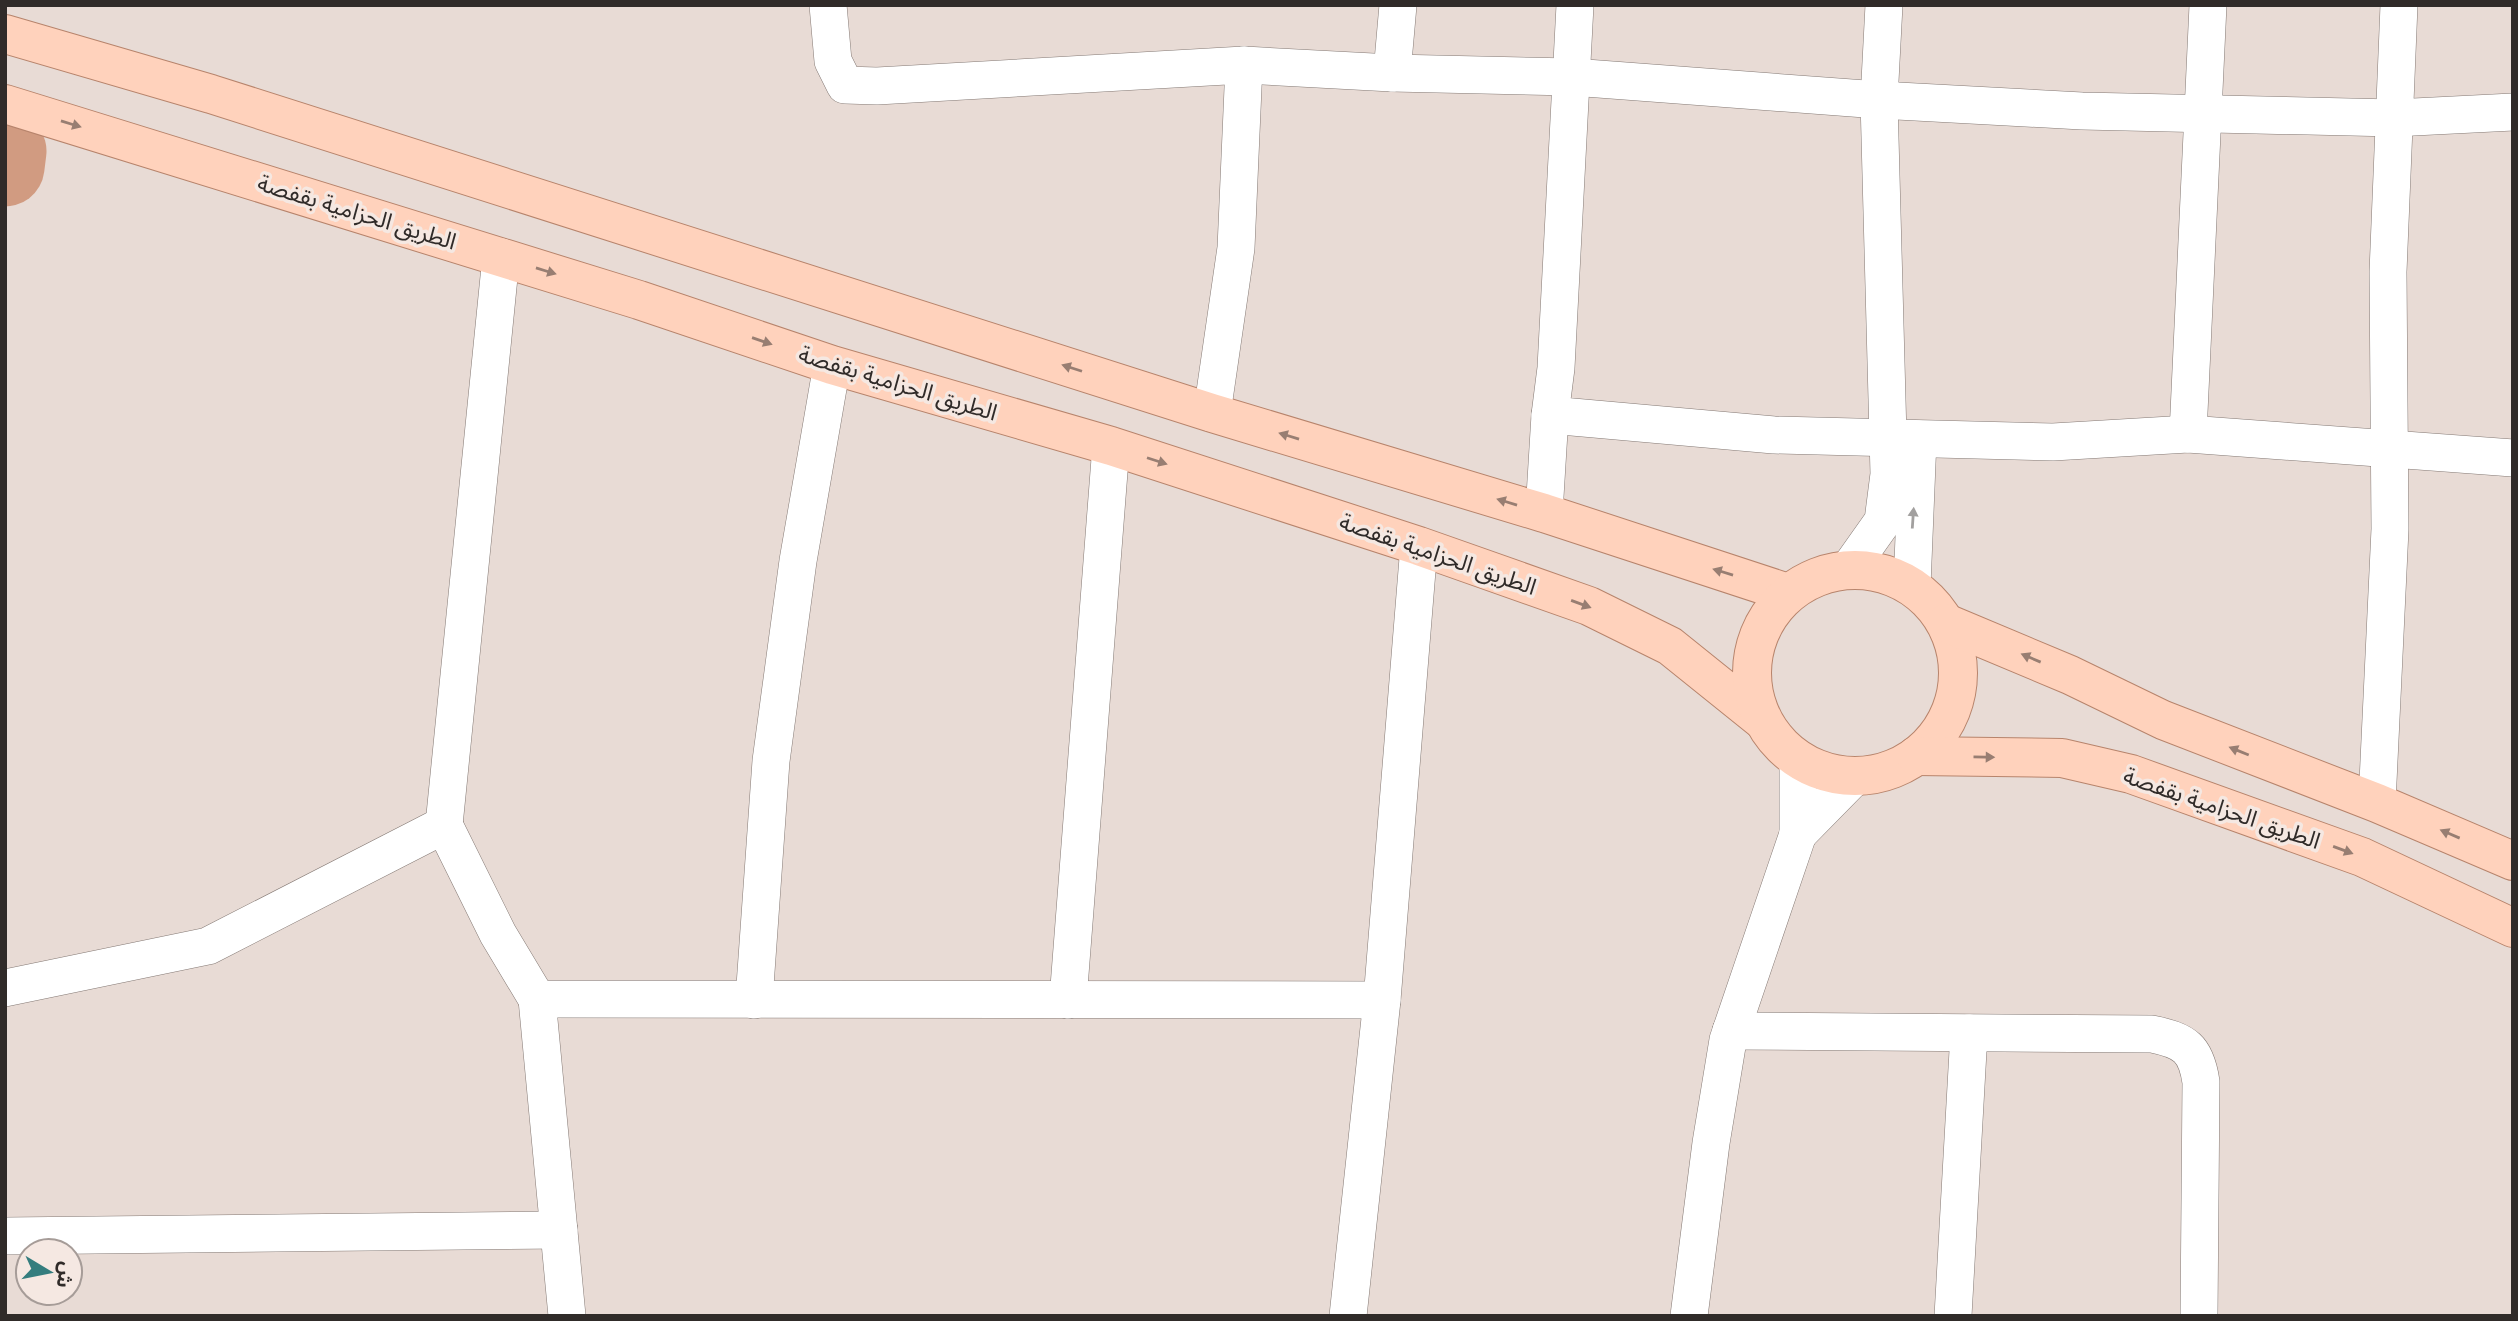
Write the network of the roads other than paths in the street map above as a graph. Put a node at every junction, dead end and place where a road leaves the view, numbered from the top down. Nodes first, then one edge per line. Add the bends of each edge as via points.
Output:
1 (828, 5) edge
2 (1398, 5) edge
3 (1575, 5) edge
4 (1884, 5) edge
5 (2208, 5) edge
6 (2399, 5) edge
7 (5, 34) edge
8 (1244, 65) junction
9 (1392, 73) junction
10 (1572, 77) junction
11 (1879, 100) junction
12 (5, 104) edge
13 (2513, 113) edge
14 (2203, 114) junction
15 (2394, 117) junction
16 (501, 257) junction
17 (832, 365) junction
18 (1212, 413) junction
19 (1550, 415) junction
20 (2188, 434) junction
21 (1903, 438) junction
22 (1111, 446) junction
23 (2390, 450) junction
24 (2513, 458) edge
25 (1544, 513) junction
26 (1419, 547) junction
27 (1849, 569) junction
28 (1912, 586) junction
29 (1788, 593) junction
30 (1946, 623) junction
31 (1762, 720) junction
32 (1916, 757) junction
33 (1798, 760) junction
34 (1854, 777) junction
35 (2377, 803) junction
36 (444, 825) junction
37 (1798, 834) junction
38 (2513, 861) edge
39 (2513, 928) edge
40 (5, 988) edge
41 (537, 999) junction
42 (1382, 999) junction
43 (754, 1000) junction
44 (1068, 1000) junction
45 (1731, 1031) junction
46 (1969, 1033) junction
47 (559, 1230) junction
48 (5, 1236) edge
49 (567, 1316) edge
50 (1348, 1316) edge
51 (1689, 1316) edge
52 (1953, 1316) edge
53 (2199, 1316) edge

1 - 8 street via 834,61 845,85
2 - 9 street
3 - 10 street
4 - 11 street
5 - 14 street
6 - 15 street
18 -> 7 main road via 225,98
8 - 9 street
8 - 18 street via 1236,248
9 - 10 street
10 - 11 street
10 - 19 street
11 - 14 street
11 - 21 street
12 -> 16 main road, الطريق الحزامية بقفصة
13 - 15 street
14 - 15 street
14 - 20 street
15 - 23 street via 2388,272
16 -> 17 main road, الطريق الحزامية بقفصة
16 - 36 street
17 - 22 main road, الطريق الحزامية بقفصة
17 - 43 street via 798,561 771,761
25 -> 18 main road
19 - 21 street via 1774,435
19 - 25 street
20 - 21 street via 2053,442
20 - 23 street
21 - 27 street via 1889,474 1883,521
28 -> 21 street
22 -> 26 main road, الطريق الحزامية بقفصة
22 - 44 street
23 - 24 street
23 - 35 street
29 -> 25 main road
26 -> 31 main road, الطريق الحزامية بقفصة via 1589,607 1670,646
26 - 42 street
27 - 28 main road via 1882,572
27 - 29 main road via 1817,576
28 - 30 main road
29 - 31 main road via 1766,619 1753,652 1752,687
30 - 32 main road via 1956,651 1956,690 1937,736
35 -> 30 main road via 2163,720
31 - 33 main road
32 - 34 main road via 1886,772
32 -> 39 main road, الطريق الحزامية بقفصة via 2062,758 2131,774 2362,857
33 - 34 main road via 1822,772
33 - 37 street
34 - 37 street
38 -> 35 main road
36 - 40 street via 208,946
36 - 41 street via 498,934
37 - 45 street
41 - 43 street
41 - 47 street
42 - 44 street
42 - 50 street
43 - 44 street
45 - 46 street
45 - 51 street
46 - 52 street
46 - 53 street via 2152,1034 2187,1047 2198,1060
47 - 48 street
47 - 49 street

